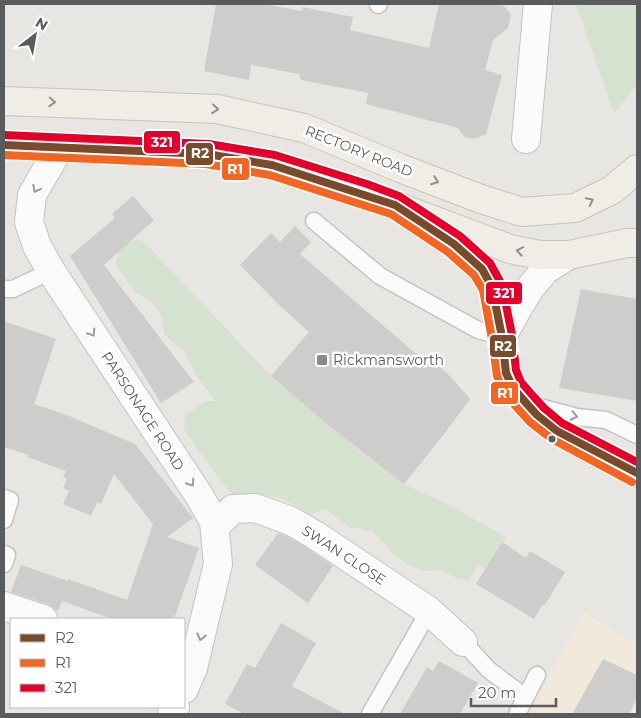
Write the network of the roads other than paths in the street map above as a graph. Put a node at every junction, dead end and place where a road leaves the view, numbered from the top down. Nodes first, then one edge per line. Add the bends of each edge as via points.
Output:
1 (538, 4) edge
2 (4, 100) edge
3 (526, 139) dead end
4 (4, 145) edge
5 (60, 147) junction
6 (637, 169) edge
7 (395, 205) junction
8 (314, 221) dead end
9 (637, 243) edge
10 (569, 255) junction
11 (51, 271) junction
12 (4, 289) edge
13 (502, 337) junction
14 (527, 404) junction
15 (637, 435) edge
16 (637, 472) edge
17 (4, 498) edge
18 (4, 520) edge
19 (215, 526) junction
20 (4, 554) edge
21 (4, 564) edge
22 (4, 606) edge
23 (429, 611) junction
24 (40, 618) edge
25 (463, 642) joint
26 (187, 674) edge
27 (537, 675) dead end
28 (525, 697) junction
29 (370, 714) edge
30 (517, 714) edge

1 - 3 street
2 -> 6 main road, RECTORY ROAD via 227,111 304,128 481,199 522,212 574,208 612,190
4 - 5 main road
5 - 7 main road via 207,154 272,165
5 -> 11 street, PARSONAGE ROAD via 32,195 29,222 37,246
10 -> 7 main road via 540,255 510,249
7 - 13 street via 454,244 482,269 492,287
8 - 13 lane via 380,276 478,330
9 - 10 main road via 627,242
10 - 13 street via 545,270
11 - 12 lane via 13,289
11 -> 19 street, PARSONAGE ROAD via 200,497
13 - 14 street via 506,373 513,388
14 -> 15 lane via 577,417 606,420
14 - 16 street via 557,431
17 - 18 lane via 10,500
19 - 23 street, SWAN CLOSE via 232,509 255,508 291,521
19 -> 26 street, PARSONAGE ROAD via 218,564
20 - 21 lane via 7,555
22 - 24 street
23 - 25 street, SWAN CLOSE
23 - 29 lane
25 - 28 lane via 489,670
27 - 28 lane
28 - 30 lane

